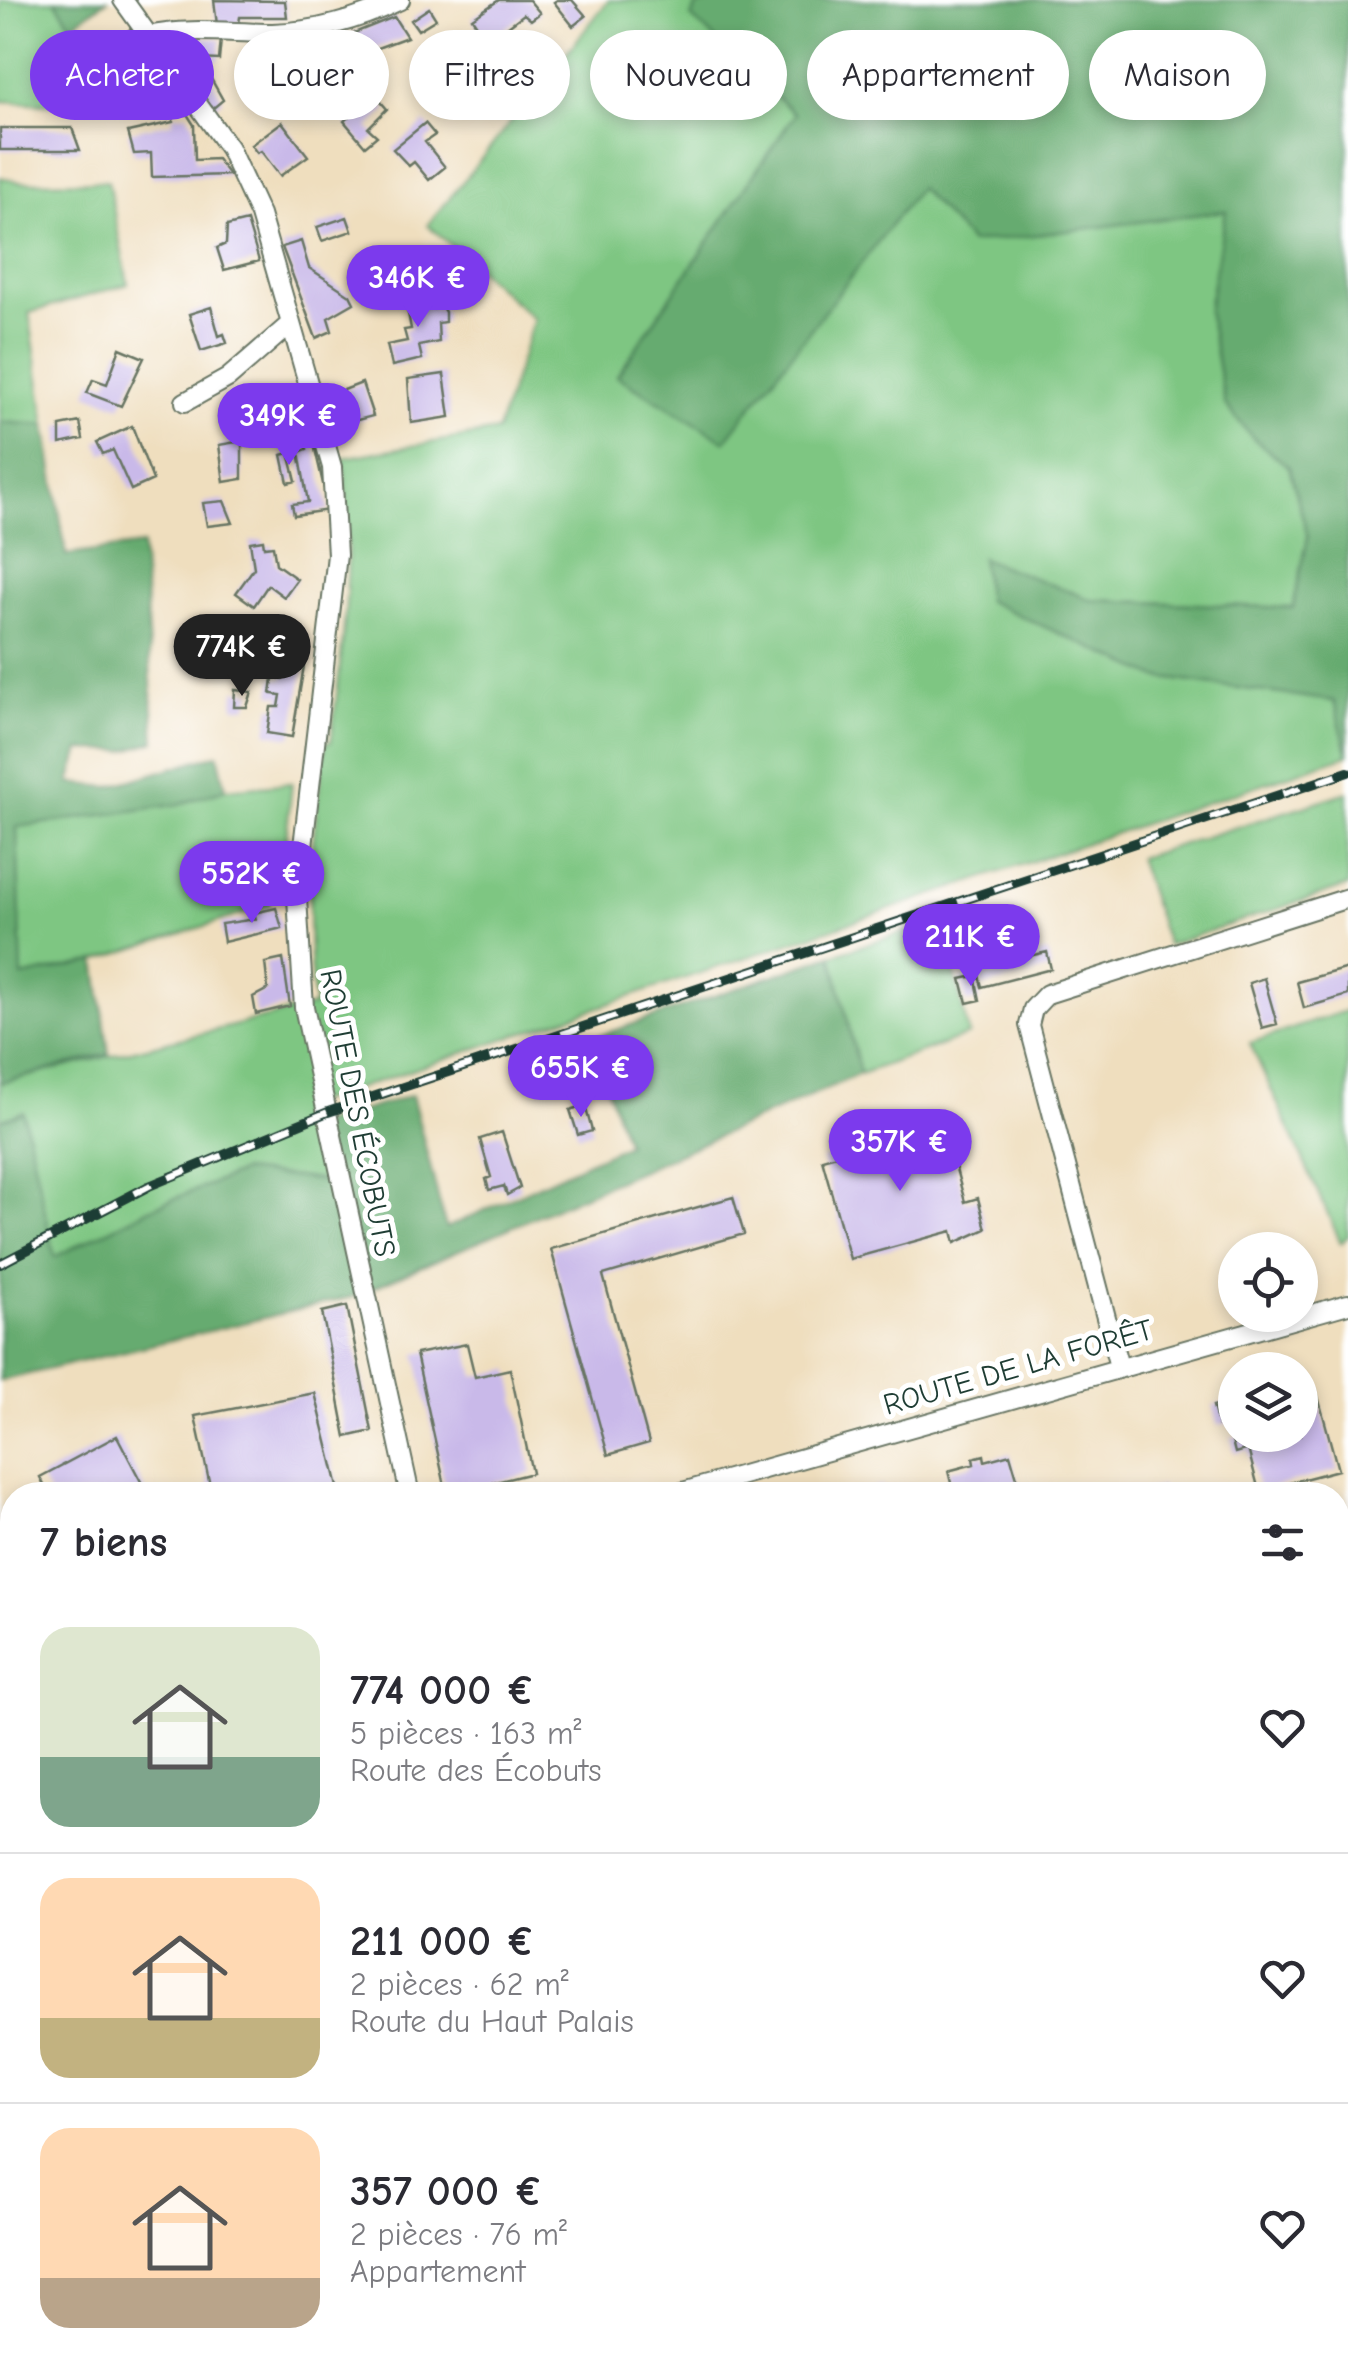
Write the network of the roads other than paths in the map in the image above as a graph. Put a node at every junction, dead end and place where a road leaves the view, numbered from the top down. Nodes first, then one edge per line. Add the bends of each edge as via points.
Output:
1 (123, 0) edge
2 (400, 0) edge
3 (144, 30) edge
4 (175, 30) edge
5 (209, 120) edge
6 (290, 325) junction
7 (186, 402) dead end
8 (1348, 898) edge
9 (1348, 1304) edge
10 (1118, 1367) junction
11 (407, 1482) edge
12 (714, 1482) edge

1 - 3 street, ROUTE DES ÉCOBUTS
2 - 4 street via 357,21 292,30
5 - 6 street, ROUTE DES ÉCOBUTS via 260,215
6 - 7 street via 228,378
6 - 11 street, ROUTE DES ÉCOBUTS via 332,466 337,555 297,898 304,1007
8 - 10 street via 1047,994 1033,1008 1029,1025
9 - 10 street, ROUTE DE LA FORÊT
10 - 12 street, ROUTE DE LA FORÊT

